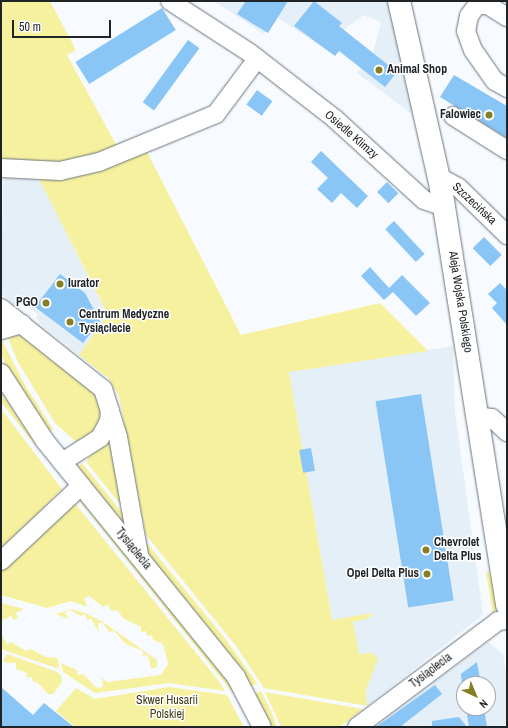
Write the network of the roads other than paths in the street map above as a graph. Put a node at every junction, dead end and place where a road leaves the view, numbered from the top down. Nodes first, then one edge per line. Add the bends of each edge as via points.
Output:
1 (170, 1) edge
2 (399, 1) edge
3 (507, 17) edge
4 (257, 59) junction
5 (507, 88) edge
6 (453, 116) dead end
7 (507, 150) edge
8 (1, 168) edge
9 (440, 177) junction
10 (444, 207) junction
11 (506, 231) edge
12 (1, 308) edge
13 (22, 324) junction
14 (1, 330) edge
15 (1, 373) edge
16 (110, 410) junction
17 (477, 416) junction
18 (507, 432) edge
19 (62, 462) junction
20 (81, 486) junction
21 (138, 555) junction
22 (1, 561) edge
23 (507, 605) edge
24 (507, 620) edge
25 (262, 727) edge
26 (357, 727) edge

1 - 4 street, Osiedle Klimzy
2 - 9 main road, Aleja Wojska Polskiego
3 - 5 street via 488,5 477,5 469,16 466,31 473,50 495,81
4 - 8 street via 216,114 99,162 60,171
4 - 10 street, Osiedle Klimzy via 335,119 424,200
6 - 7 street
9 - 10 main road, Aleja Wojska Polskiego
9 - 11 street, Szczecińska via 458,187
10 - 17 main road, Aleja Wojska Polskiego
12 - 13 street
13 - 14 street
13 - 16 street via 98,383
15 - 19 street, Tysiąclecia via 26,416
16 - 19 street via 108,426 100,438
16 - 21 street via 134,519
17 - 18 street via 492,418
17 - 23 main road, Aleja Wojska Polskiego
19 - 20 street, Tysiąclecia
20 - 21 street, Tysiąclecia
20 - 22 street
21 - 25 street, Tysiąclecia via 236,677
24 - 26 street, Tysiąclecia via 498,621

